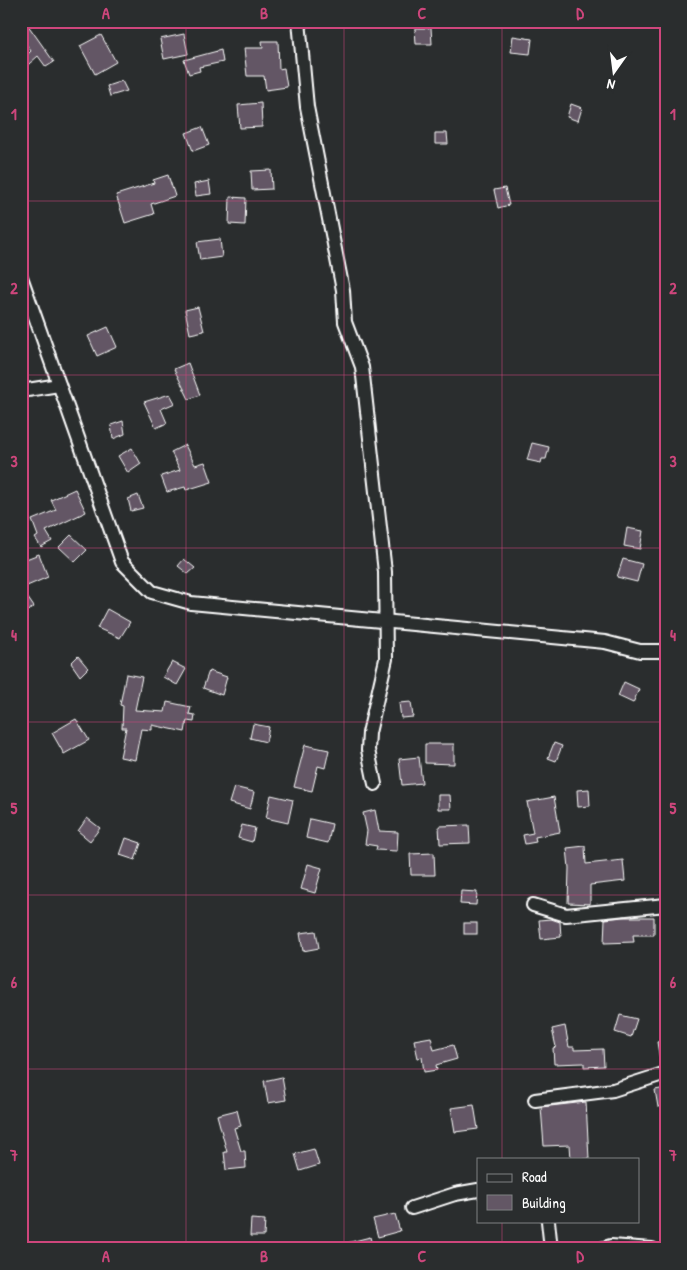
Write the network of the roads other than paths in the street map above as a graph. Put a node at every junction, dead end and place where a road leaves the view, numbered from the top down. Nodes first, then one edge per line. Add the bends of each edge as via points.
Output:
1 (297, 22) edge
2 (21, 278) edge
3 (59, 385) junction
4 (21, 391) edge
5 (385, 622) junction
6 (666, 651) edge
7 (375, 784) dead end
8 (666, 904) edge
9 (533, 905) dead end
10 (666, 1073) edge
11 (535, 1100) dead end
12 (477, 1190) edge
13 (412, 1208) dead end
14 (548, 1222) edge
15 (551, 1249) edge
16 (601, 1249) edge
17 (652, 1249) edge

1 - 5 street via 308,107 340,271 345,322 362,368 385,572
2 - 3 street
3 - 4 street
3 - 5 street via 122,562 152,592 191,603
5 - 6 street via 605,642 640,651
5 - 7 street via 386,659 369,732 368,750
8 - 9 street via 566,915
10 - 11 street via 613,1090
12 - 13 street
14 - 15 street
16 - 17 street via 611,1246

